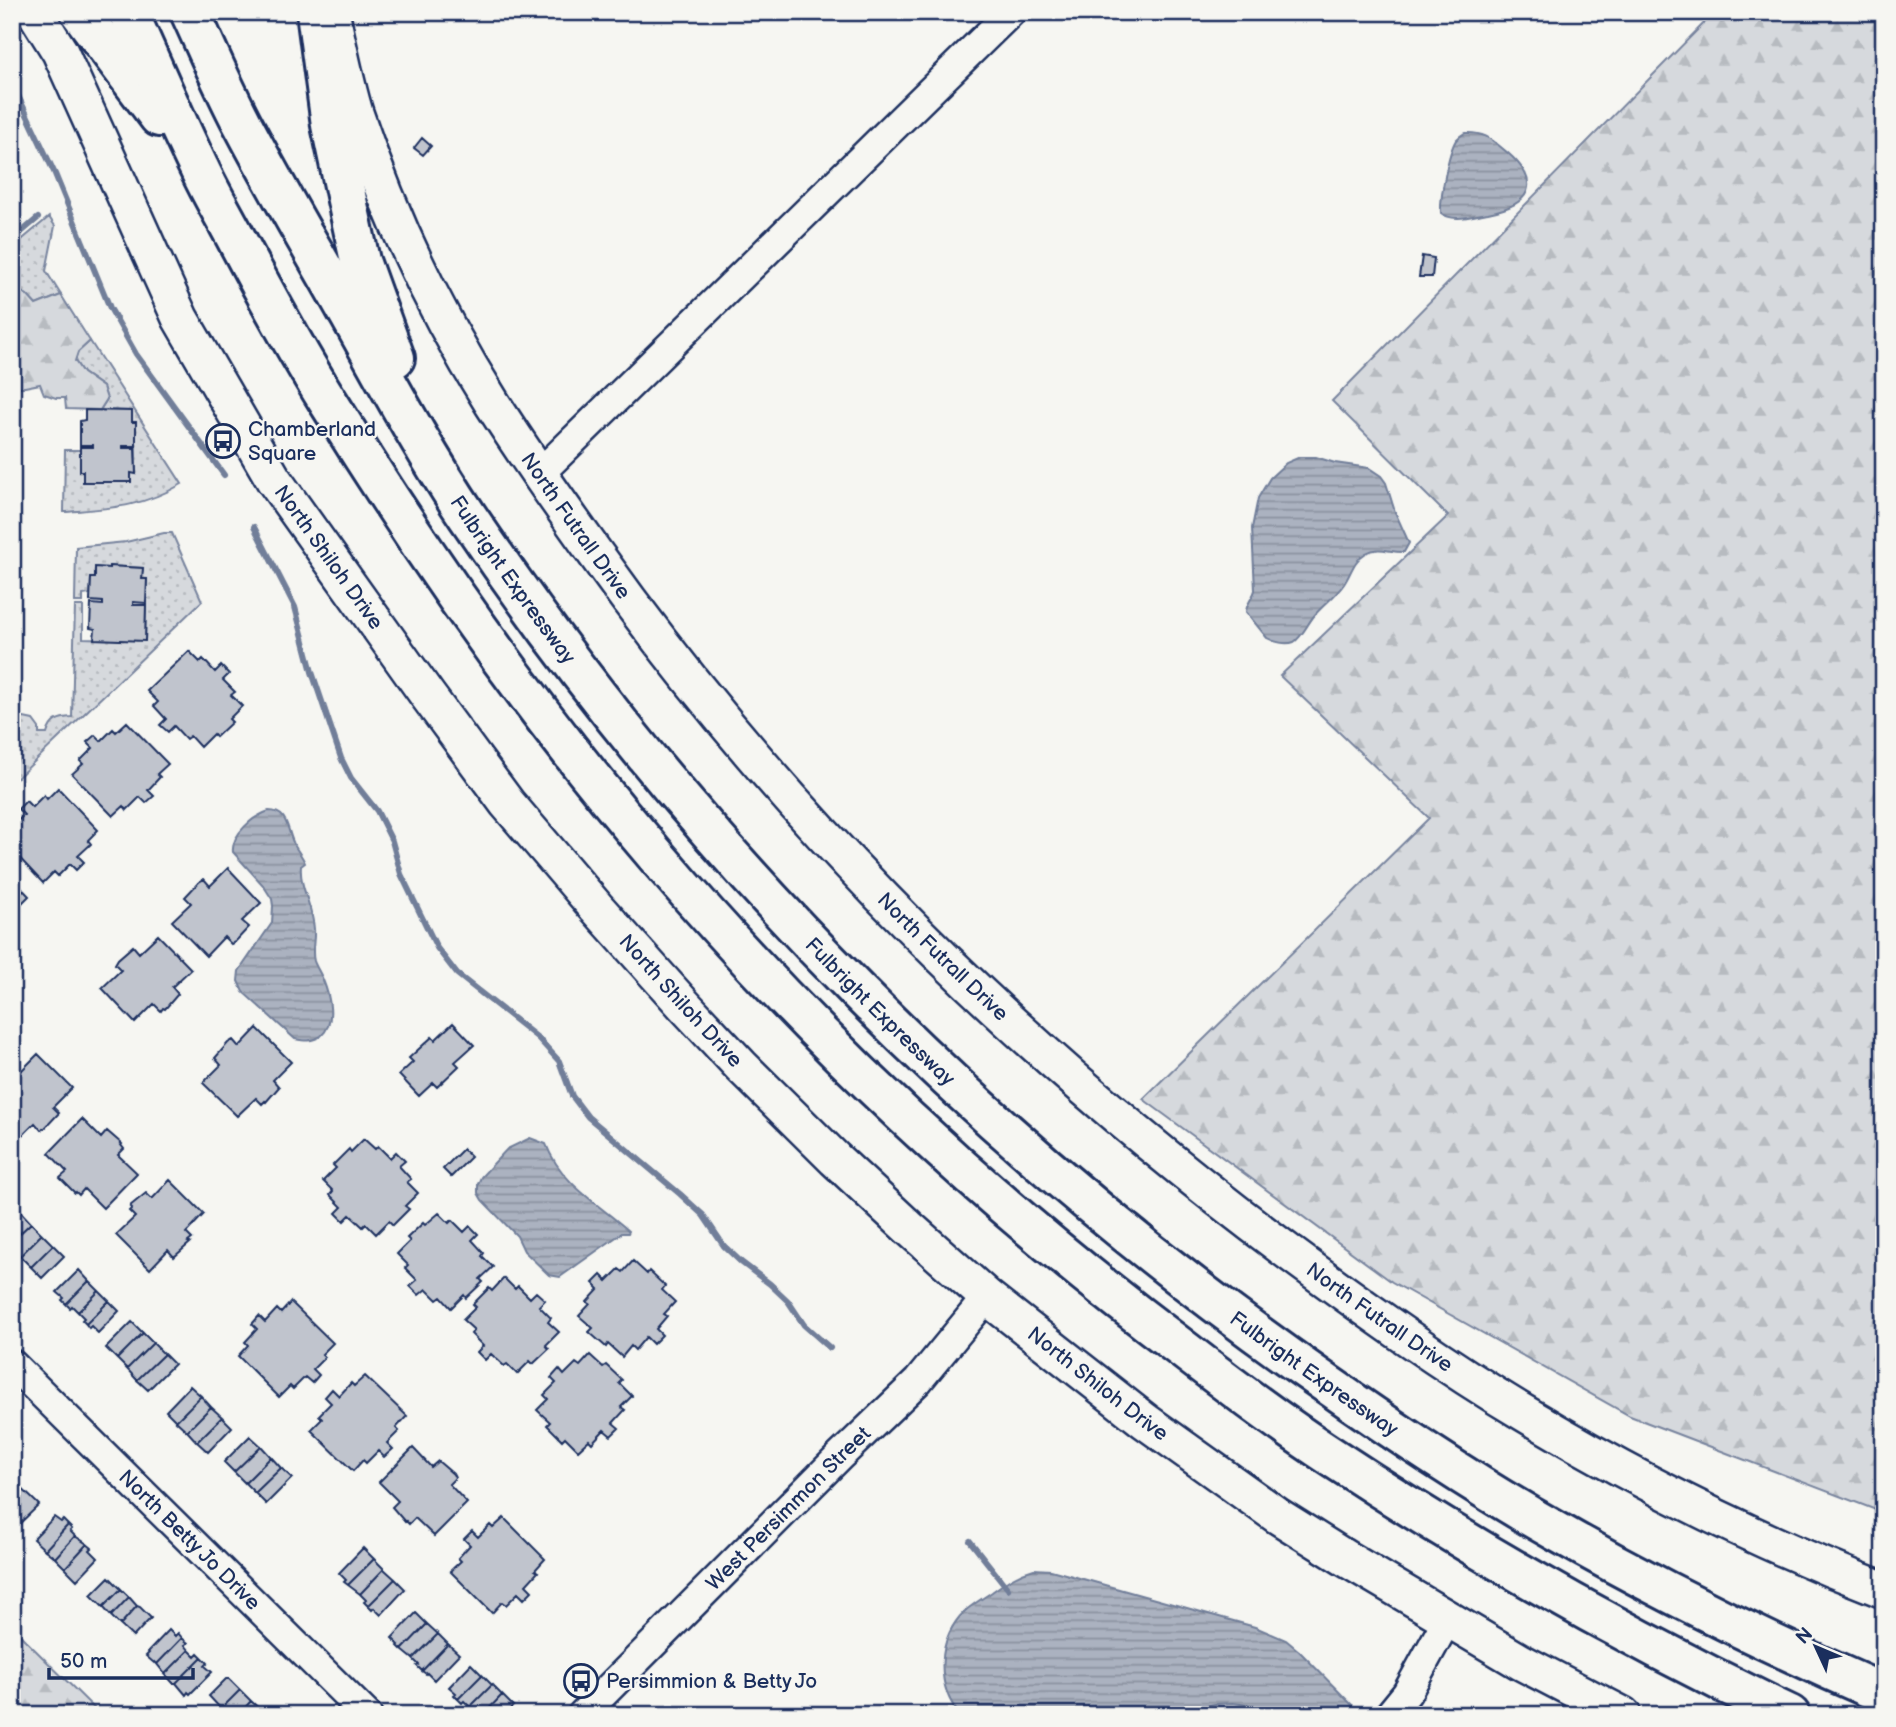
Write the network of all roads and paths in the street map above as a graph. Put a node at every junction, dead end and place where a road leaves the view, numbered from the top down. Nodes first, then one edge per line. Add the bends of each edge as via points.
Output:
1 (35, 12) edge
2 (80, 12) edge
3 (128, 12) edge
4 (190, 12) edge
5 (316, 12) edge
6 (331, 12) edge
7 (1010, 12) edge
8 (201, 172) junction
9 (429, 456) junction
10 (539, 474) junction
11 (987, 1297) junction
12 (12, 1364) edge
13 (1884, 1590) edge
14 (1447, 1619) junction
15 (1884, 1695) edge
16 (368, 1715) edge
17 (582, 1715) edge
18 (1389, 1715) edge
19 (1623, 1715) edge
20 (1790, 1715) edge

1 - 11 main road, North Shiloh Drive via 60,52 186,329 274,480 443,717 596,907 741,1066
2 - 8 highway
3 - 8 highway
4 - 9 highway, Fulbright Expressway via 240,120
5 - 9 highway via 331,125 360,261
6 - 10 main road, North Futrall Drive via 353,105 413,258 484,390
7 - 10 street
8 - 20 highway via 327,401 502,663 660,861 883,1095 1039,1235 1137,1315 1329,1455 1513,1570
9 - 15 highway, Fulbright Expressway via 543,623 701,823 858,992 1014,1139 1259,1336 1443,1462 1553,1530 1634,1573
10 - 13 main road, North Futrall Drive via 659,640 805,814 978,992 1140,1137 1353,1300 1520,1411 1710,1514
11 - 14 main road, North Shiloh Drive via 1135,1413 1278,1516
11 - 17 street, West Persimmon Street via 918,1381
12 - 16 street, North Betty Jo Drive
14 - 18 street via 1407,1693
14 - 19 main road, North Shiloh Drive

